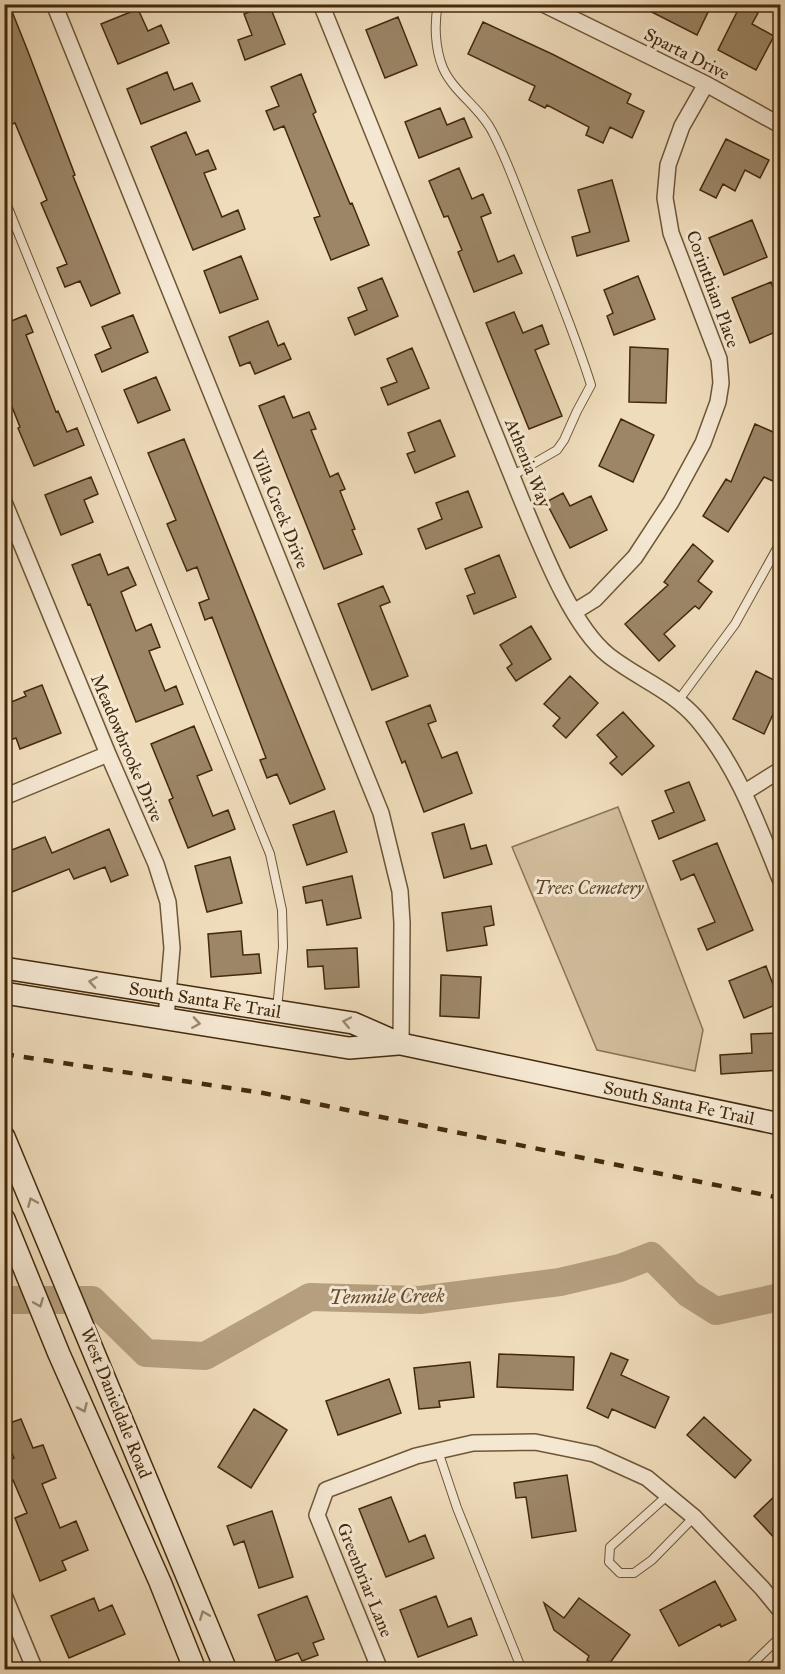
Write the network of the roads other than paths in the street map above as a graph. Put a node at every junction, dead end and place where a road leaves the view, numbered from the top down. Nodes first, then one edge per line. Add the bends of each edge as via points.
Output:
1 (54, 4) edge
2 (321, 4) edge
3 (438, 4) edge
4 (543, 4) edge
5 (706, 84) junction
6 (780, 125) edge
7 (4, 198) edge
8 (512, 476) junction
9 (4, 501) edge
10 (780, 543) edge
11 (574, 612) junction
12 (678, 701) junction
13 (108, 754) junction
14 (780, 770) edge
15 (745, 792) junction
16 (4, 797) edge
17 (780, 879) edge
18 (4, 968) edge
19 (4, 993) edge
20 (168, 994) junction
21 (276, 1011) junction
22 (166, 1018) junction
23 (274, 1036) junction
24 (401, 1044) junction
25 (780, 1124) edge
26 (4, 1137) edge
27 (4, 1219) edge
28 (438, 1451) junction
29 (668, 1495) junction
30 (694, 1517) junction
31 (186, 1573) junction
32 (160, 1582) junction
33 (4, 1595) edge
34 (780, 1610) edge
35 (780, 1637) edge
36 (35, 1670) edge
37 (195, 1670) edge
38 (226, 1670) edge
39 (380, 1670) edge
40 (522, 1670) edge
41 (746, 1670) edge

1 - 24 street, Villa Creek Drive via 381,813 400,891
2 - 8 street, Athenia Way
3 - 8 lane via 436,42 443,69 492,129 591,385 557,450
4 - 5 street, Sparta Drive
5 - 6 street, Sparta Drive
5 - 11 street, Corinthian Place via 682,126 668,165 664,198 671,232 719,359 718,402 703,443 641,549 608,587
7 - 21 lane via 270,854 282,910 283,947
8 - 11 street, Athenia Way
9 - 13 street, Meadowbrooke Drive
10 - 12 lane via 735,624
11 - 12 street, Athenia Way via 608,655
12 - 15 street, Athenia Way via 716,744
13 - 16 street
13 - 20 street, Meadowbrooke Drive via 156,864 168,902 172,948
14 - 15 street
15 - 17 street, Athenia Way
20 -> 18 street, South Santa Fe Trail
19 - 22 street, South Santa Fe Trail
20 - 21 street, South Santa Fe Trail
20 - 22 street, Meadowbrooke Drive
21 - 23 street
24 -> 21 street, South Santa Fe Trail via 353,1023
22 -> 23 street, South Santa Fe Trail
23 - 24 street, South Santa Fe Trail via 349,1048
24 - 25 street, South Santa Fe Trail
31 -> 26 street, West Danieldale Road
27 -> 32 street, West Danieldale Road
28 - 29 street, Greenbriar Lane via 472,1443 535,1442 594,1454 647,1478
28 - 39 street, Greenbriar Lane via 326,1490 317,1515
28 - 40 lane
29 - 30 street, Greenbriar Lane
29 - 30 lane via 610,1547 609,1562 620,1573 634,1573 652,1560
30 - 34 street, Greenbriar Lane
31 - 32 street
38 -> 31 street, West Danieldale Road
32 - 37 street, West Danieldale Road
33 - 36 street
35 - 41 lane

